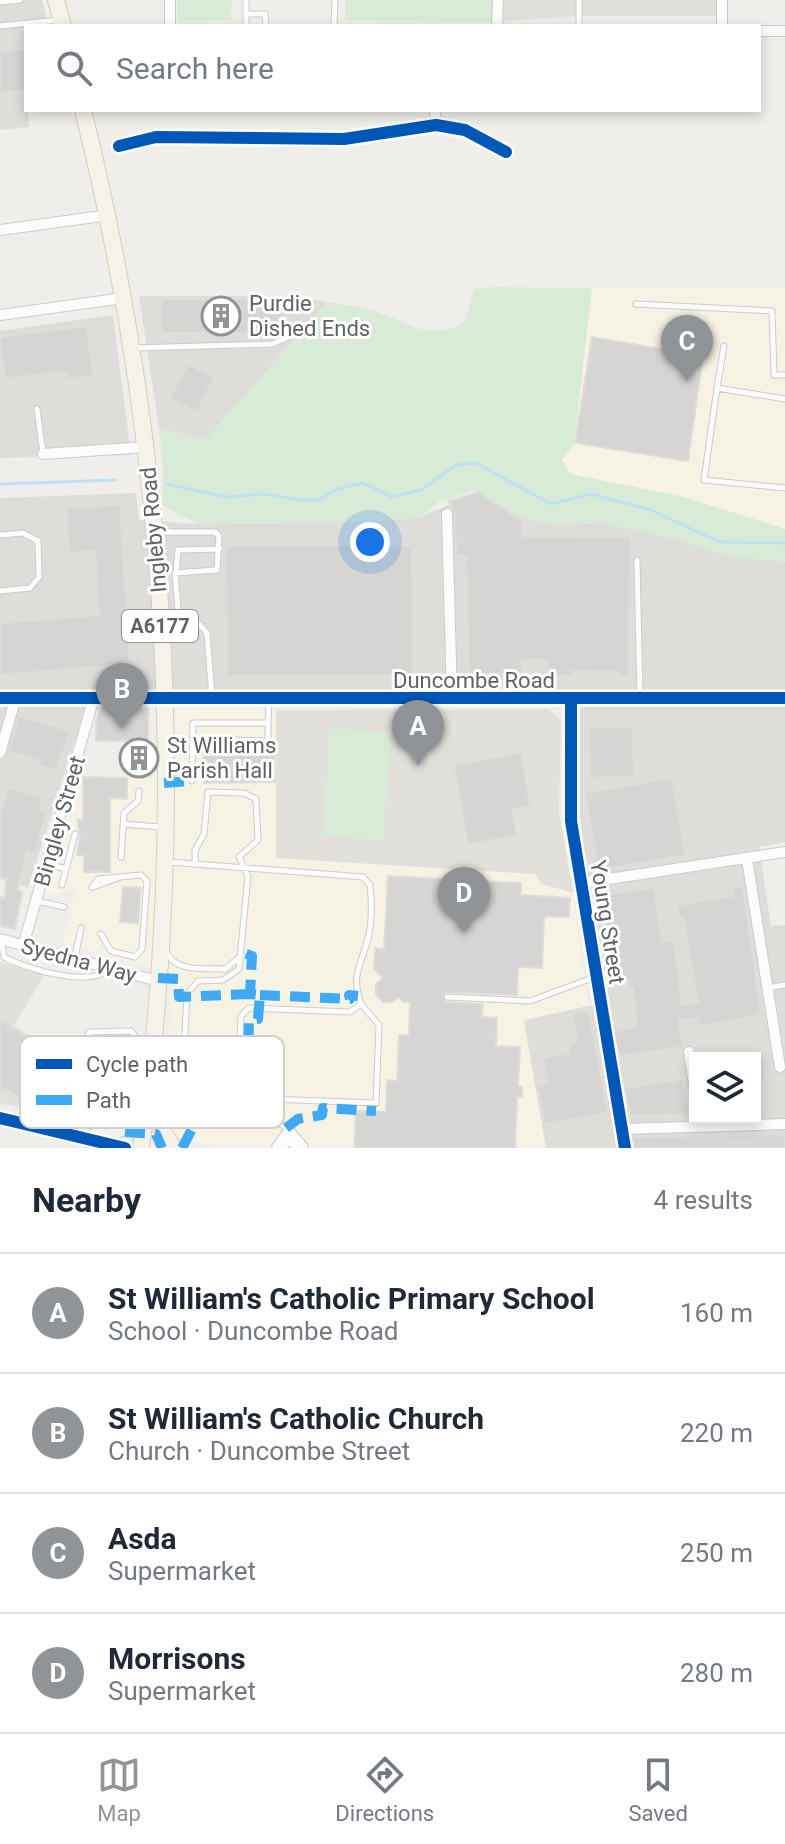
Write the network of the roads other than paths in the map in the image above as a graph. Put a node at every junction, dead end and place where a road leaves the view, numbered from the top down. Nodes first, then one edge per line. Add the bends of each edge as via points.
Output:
1 (20, 0) edge
2 (56, 0) edge
3 (170, 0) edge
4 (246, 0) edge
5 (498, 0) edge
6 (579, 0) edge
7 (722, 0) edge
8 (334, 1) edge
9 (0, 2) edge
10 (246, 14) junction
11 (62, 23) edge
12 (41, 24) edge
13 (170, 24) edge
14 (246, 24) edge
15 (266, 24) edge
16 (334, 24) edge
17 (497, 24) edge
18 (579, 24) edge
19 (722, 24) edge
20 (24, 25) edge
21 (0, 26) edge
22 (761, 31) edge
23 (785, 31) edge
24 (83, 112) edge
25 (435, 112) edge
26 (436, 125) junction
27 (119, 146) dead end
28 (506, 152) dead end
29 (109, 215) junction
30 (0, 230) edge
31 (124, 298) junction
32 (636, 304) dead end
33 (0, 315) edge
34 (297, 323) dead end
35 (724, 346) dead end
36 (132, 348) junction
37 (785, 375) edge
38 (717, 388) junction
39 (785, 399) edge
40 (37, 409) dead end
41 (146, 447) junction
42 (43, 454) joint
43 (785, 488) edge
44 (447, 514) dead end
45 (155, 532) junction
46 (0, 535) edge
47 (220, 549) junction
48 (637, 560) dead end
49 (176, 573) junction
50 (0, 591) edge
51 (16, 697) junction
52 (94, 697) junction
53 (0, 698) edge
54 (785, 698) edge
55 (163, 700) junction
56 (212, 700) junction
57 (269, 700) junction
58 (571, 700) junction
59 (640, 700) junction
60 (452, 701) junction
61 (268, 723) junction
62 (192, 739) junction
63 (0, 753) edge
64 (192, 781) dead end
65 (139, 791) dead end
66 (123, 824) junction
67 (165, 827) junction
68 (75, 834) dead end
69 (785, 852) edge
70 (121, 857) dead end
71 (747, 859) junction
72 (165, 861) junction
73 (195, 863) junction
74 (47, 864) junction
75 (66, 869) junction
76 (244, 869) junction
77 (583, 883) junction
78 (62, 885) dead end
79 (92, 887) dead end
80 (36, 901) junction
81 (64, 907) dead end
82 (81, 928) dead end
83 (101, 934) dead end
84 (162, 938) junction
85 (0, 940) edge
86 (23, 946) junction
87 (243, 953) junction
88 (75, 959) junction
89 (110, 968) junction
90 (596, 977) junction
91 (158, 981) junction
92 (785, 985) edge
93 (767, 988) junction
94 (447, 997) dead end
95 (361, 1004) junction
96 (88, 1036) edge
97 (135, 1036) edge
98 (154, 1036) edge
99 (185, 1036) edge
100 (242, 1036) edge
101 (780, 1067) dead end
102 (284, 1099) edge
103 (0, 1118) edge
104 (20, 1123) edge
105 (689, 1123) edge
106 (761, 1123) edge
107 (785, 1124) edge
108 (42, 1128) edge
109 (122, 1128) edge
110 (144, 1128) edge
111 (162, 1128) edge
112 (622, 1129) junction
113 (88, 1139) junction
114 (290, 1141) edge
115 (125, 1148) edge
116 (141, 1148) edge
117 (173, 1148) edge
118 (279, 1148) edge
119 (301, 1148) edge
120 (625, 1148) edge

1 - 9 lane
2 - 11 main road
3 - 13 street
4 - 10 lane
5 - 17 street
6 - 18 lane
7 - 19 street
8 - 16 lane
10 - 14 lane
10 - 15 lane via 265,14
11 - 12 lane
20 - 21 lane
22 - 23 street
24 - 29 main road, Ingleby Road / A6177
25 - 26 street
26 - 27 street via 344,139 156,137
26 - 28 street via 475,134
29 - 30 street
29 - 31 main road, Ingleby Road / A6177
31 - 33 street
31 - 36 main road, Ingleby Road / A6177
32 - 37 lane via 772,311 774,375
34 - 36 lane via 286,338 272,344
35 - 38 lane
36 - 41 main road, Ingleby Road / A6177
38 - 39 lane
38 - 43 lane via 704,480
40 - 42 lane
41 - 42 street
41 - 45 main road, Ingleby Road / A6177
44 - 60 street
45 - 47 lane via 215,532
45 - 55 main road, Ingleby Road / A6177
46 - 50 lane via 23,533 38,541 39,577 30,588
47 - 49 lane via 216,572
47 - 49 lane via 178,550
48 - 59 lane
49 - 56 lane via 179,622 199,624 207,633
51 - 52 street, Duncombe Road
51 - 53 street, Duncombe Road
51 - 63 street
52 - 55 street, Duncombe Road
52 - 74 street, Bingley Street
54 - 59 street, Duncombe Road
55 - 56 street, Duncombe Road
55 - 67 main road, Ingleby Road / A6177
56 - 57 street, Duncombe Road
57 - 60 street, Duncombe Road
57 - 61 lane
58 - 59 street, Duncombe Road
58 - 60 street, Duncombe Road
58 - 77 street, Young Street via 571,821
61 - 62 lane via 193,723
61 - 62 lane via 268,741
62 - 64 lane
65 - 66 lane
66 - 67 lane
66 - 70 lane
67 - 72 main road, Ingleby Road / A6177
68 - 75 lane
69 - 71 street
71 - 77 street
71 - 93 street
72 - 73 lane
72 - 84 main road, Ingleby Road / A6177
73 - 76 lane
73 - 76 lane via 208,792 244,793 258,804 258,840 239,857
74 - 75 lane
74 - 80 street, Bingley Street
75 - 78 lane
76 - 87 lane via 248,876
76 - 95 lane via 363,877 370,885 367,942 357,966
77 - 90 street, Young Street
79 - 83 lane via 122,877 141,875 147,881 142,949 135,957 111,951
80 - 81 lane
80 - 86 street, Bingley Street
82 - 88 lane
84 - 87 lane via 168,958 181,966 225,969
84 - 91 main road, Ingleby Road / A6177
85 - 86 street, Syedna Way
85 - 89 lane via 4,957 10,960 88,982
86 - 88 street, Syedna Way
87 - 99 lane via 234,975 191,986
88 - 89 street, Syedna Way
89 - 91 street, Syedna Way
90 - 94 lane via 530,1001
90 - 112 street, Young Street
91 - 98 main road, Ingleby Road / A6177
92 - 93 lane
93 - 101 street
95 - 100 lane via 350,1012 249,1008
95 - 102 lane via 379,1025 376,1103
96 - 97 lane via 131,1031
103 - 104 main road
105 - 112 street
106 - 107 street
108 - 113 main road
109 - 113 main road
110 - 116 main road, Ingleby Road / A6177
111 - 117 main road
112 - 120 street, Young Street
113 - 115 main road
114 - 118 main road
114 - 119 main road

